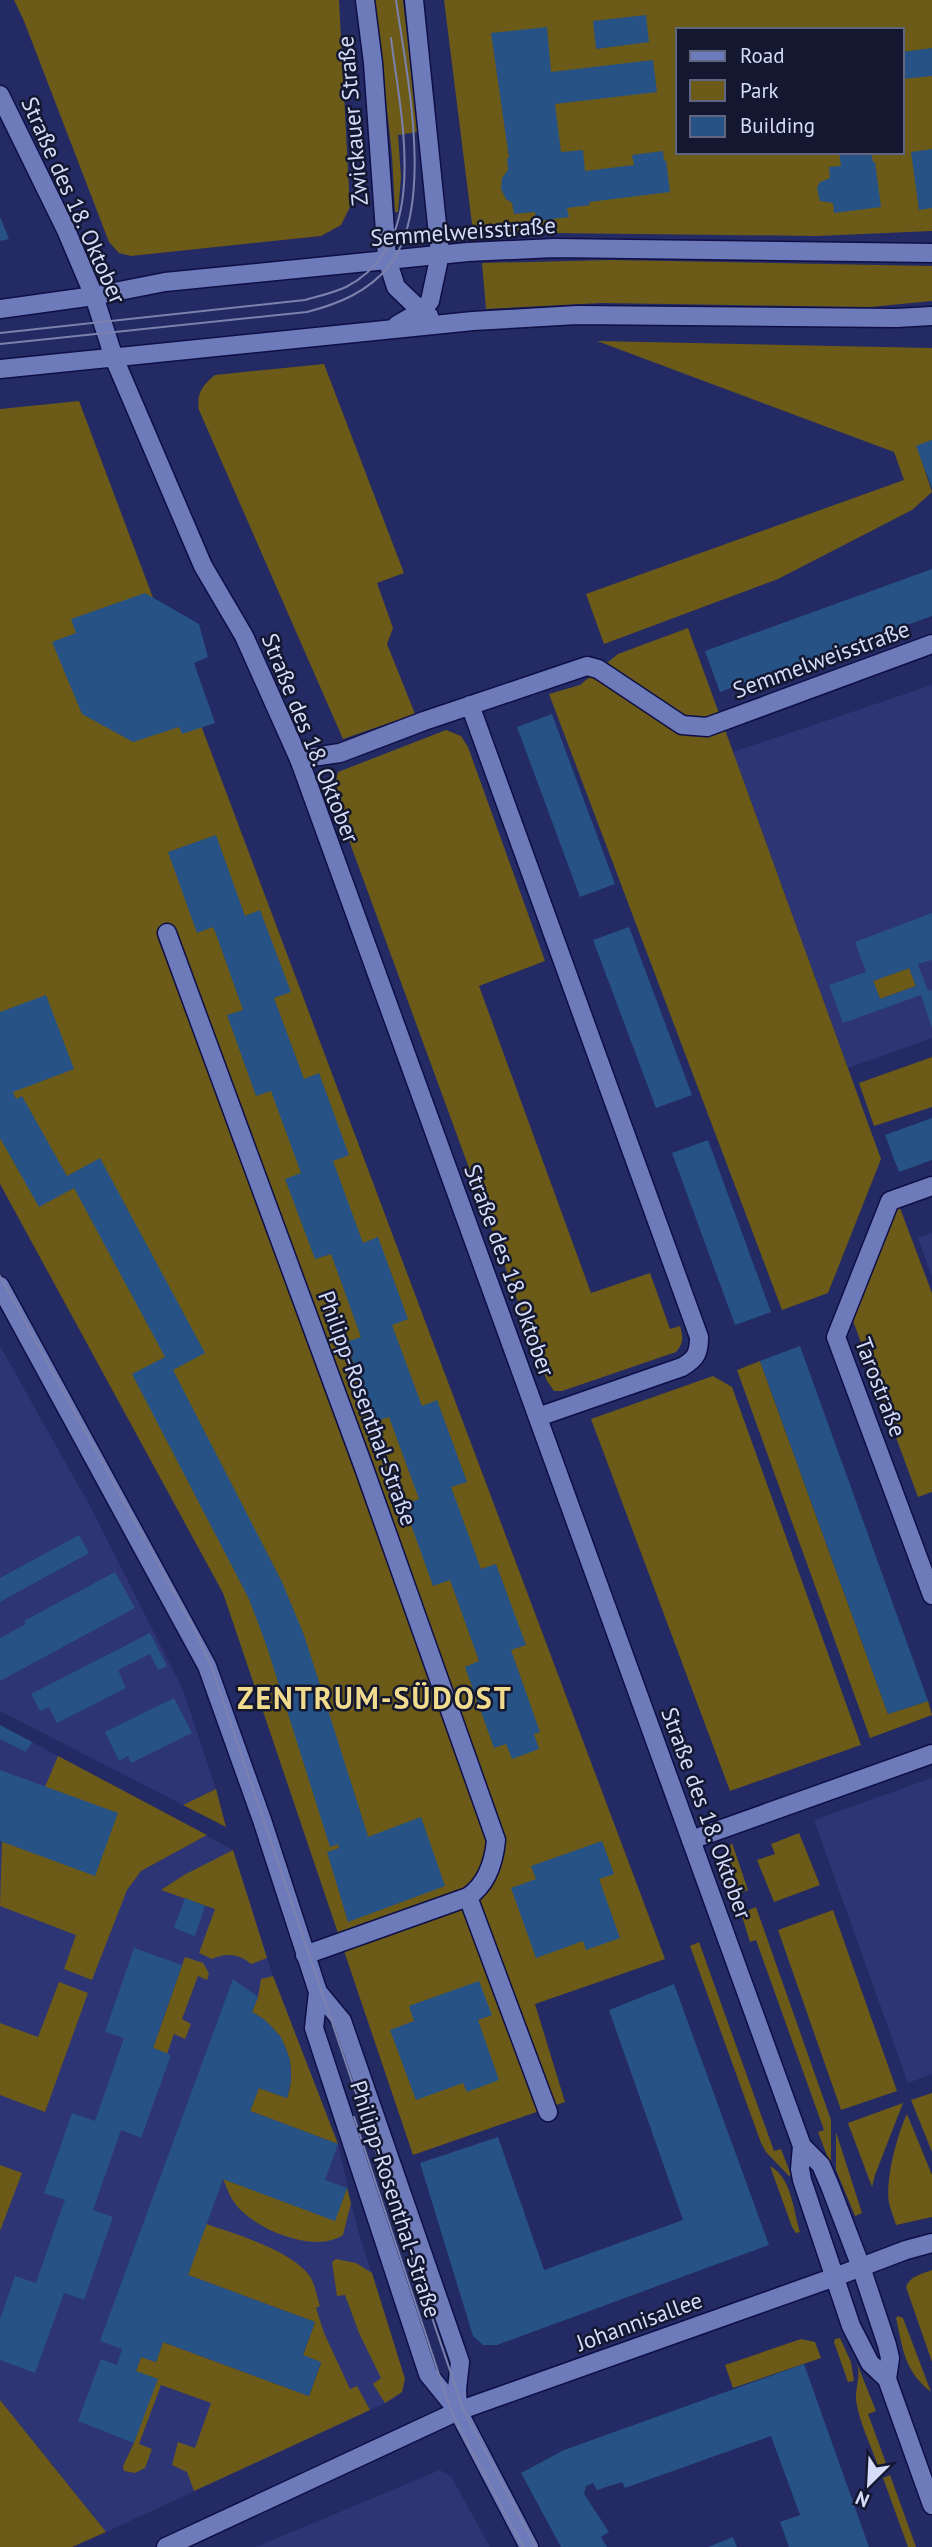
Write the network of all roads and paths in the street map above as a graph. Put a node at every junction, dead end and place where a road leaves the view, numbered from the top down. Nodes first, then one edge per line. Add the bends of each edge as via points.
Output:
1 (365, 0) edge
2 (414, 0) edge
3 (0, 95) edge
4 (932, 253) edge
5 (440, 254) junction
6 (387, 259) junction
7 (94, 296) junction
8 (0, 309) edge
9 (421, 311) junction
10 (932, 316) edge
11 (445, 324) junction
12 (380, 331) junction
13 (114, 358) junction
14 (0, 369) edge
15 (932, 644) edge
16 (470, 705) junction
17 (299, 759) junction
18 (167, 933) dead end
19 (932, 1186) edge
20 (0, 1286) edge
21 (538, 1416) junction
22 (932, 1595) edge
23 (932, 1754) edge
24 (691, 1840) junction
25 (468, 1897) junction
26 (305, 1955) junction
27 (318, 1992) junction
28 (548, 2112) dead end
29 (802, 2146) junction
30 (932, 2243) edge
31 (861, 2267) junction
32 (835, 2277) junction
33 (887, 2379) junction
34 (458, 2411) junction
35 (932, 2505) edge
36 (166, 2547) edge
37 (529, 2547) edge

1 - 6 street, Zwickauer Straße
2 - 5 street
3 - 7 street, Straße des 18. Oktober
4 - 5 street, Semmelweisstraße via 554,248
5 - 6 street, Semmelweisstraße
5 - 9 street via 430,300
6 - 7 street, Semmelweisstraße via 165,282
6 - 9 street, Zwickauer Straße via 396,287
7 - 8 street, Semmelweisstraße
7 - 13 street, Straße des 18. Oktober
9 - 11 street, Zwickauer Straße
9 - 12 street
10 - 11 street via 577,314
11 - 12 street
12 - 13 street
13 - 14 street
13 - 17 street, Straße des 18. Oktober via 203,566 244,636
15 - 16 street, Semmelweisstraße via 707,727 682,725 587,666
16 - 17 street, Semmelweisstraße via 340,753
16 - 21 street via 699,1337 699,1352 682,1367
17 - 21 street, Straße des 18. Oktober
18 - 25 street, Philipp-Rosenthal-Straße via 496,1840 486,1878
19 - 22 street, Tarostraße via 890,1201 836,1337
20 - 26 street, Philipp-Rosenthal-Straße via 207,1666
21 - 24 street, Straße des 18. Oktober
23 - 24 street
24 - 29 street, Straße des 18. Oktober
25 - 26 street
25 - 28 street
26 - 27 street, Philipp-Rosenthal-Straße
27 - 34 street, Philipp-Rosenthal-Straße via 342,2021 460,2362
27 - 34 street, Philipp-Rosenthal-Straße via 314,2028 428,2374
29 - 31 street, Straße des 18. Oktober via 821,2165
29 - 32 street, Straße des 18. Oktober via 802,2180
30 - 31 street
31 - 32 street
31 - 33 street, Straße des 18. Oktober via 887,2345
32 - 33 street, Straße des 18. Oktober via 860,2346
32 - 34 street, Johannisallee
33 - 35 street, Straße des 18. Oktober
34 - 36 street, Johannisallee
34 - 37 street, Philipp-Rosenthal-Straße

